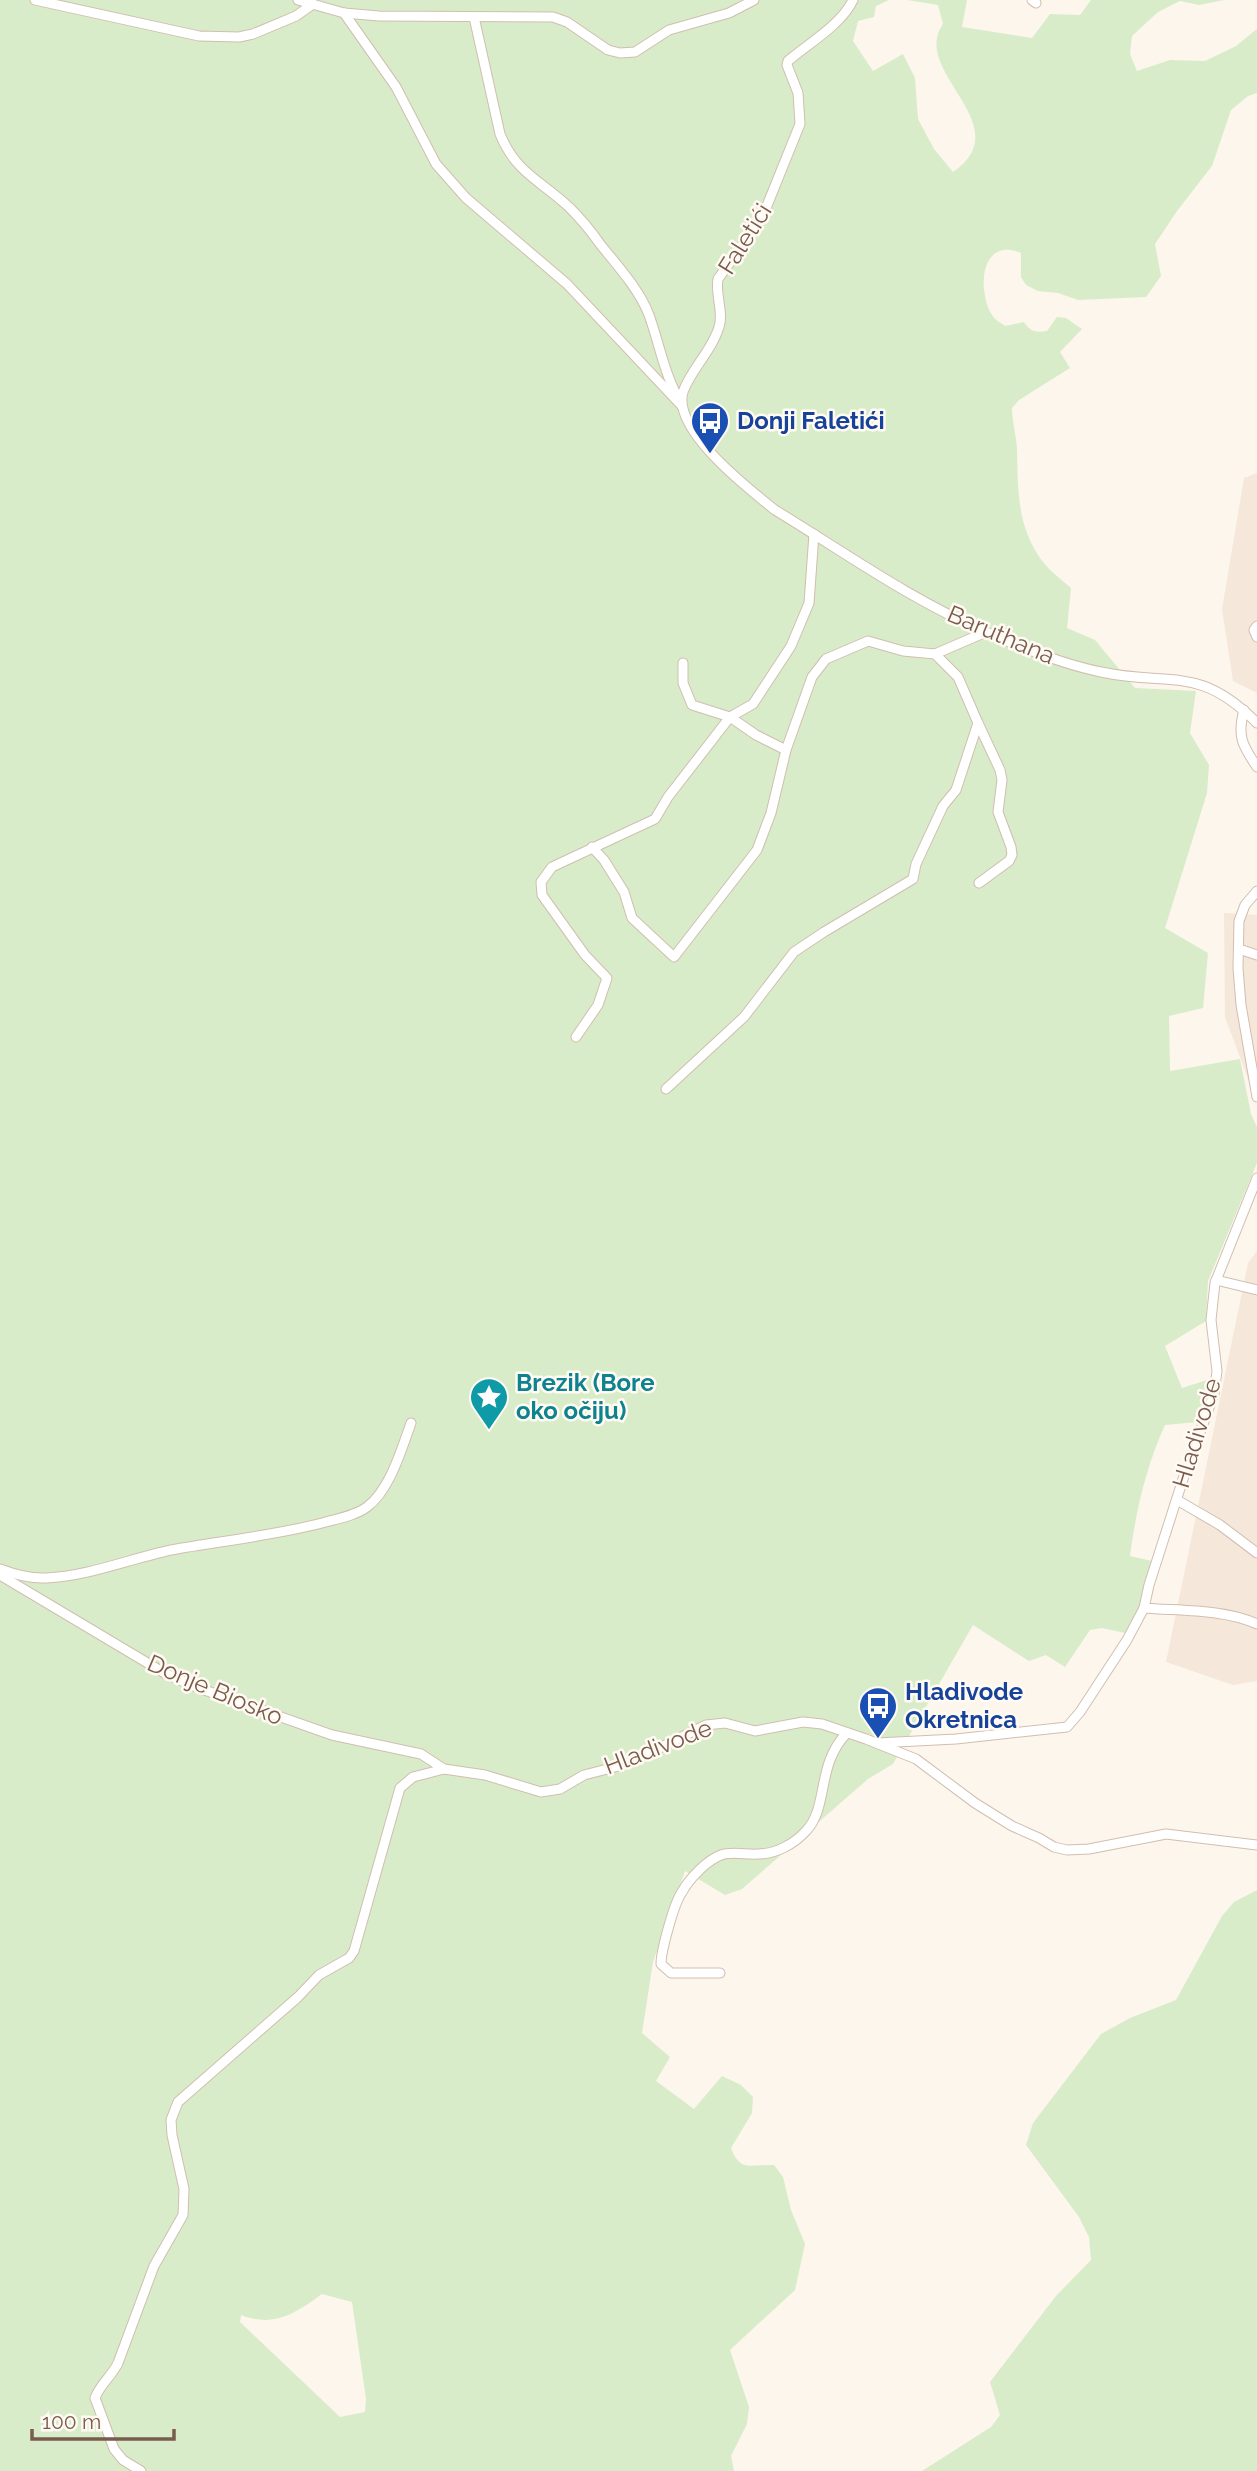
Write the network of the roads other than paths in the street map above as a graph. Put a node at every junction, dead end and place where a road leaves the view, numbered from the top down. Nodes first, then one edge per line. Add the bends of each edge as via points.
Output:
1 (35, 0) edge
2 (298, 0) edge
3 (754, 0) edge
4 (853, 0) edge
5 (313, 4) junction
6 (344, 13) junction
7 (474, 17) junction
8 (682, 406) junction
9 (814, 534) junction
10 (1257, 626) edge
11 (986, 632) junction
12 (1257, 637) edge
13 (935, 654) junction
14 (682, 663) dead end
15 (1244, 710) junction
16 (730, 717) junction
17 (978, 723) junction
18 (1257, 723) edge
19 (786, 750) junction
20 (1257, 767) edge
21 (593, 847) junction
22 (979, 883) dead end
23 (1257, 891) edge
24 (1239, 951) junction
25 (1257, 955) edge
26 (576, 1037) dead end
27 (666, 1089) dead end
28 (1257, 1097) edge
29 (1257, 1178) edge
30 (1216, 1280) junction
31 (1257, 1290) edge
32 (411, 1423) dead end
33 (1177, 1500) junction
34 (1257, 1553) edge
35 (0, 1569) edge
36 (0, 1575) edge
37 (1144, 1608) junction
38 (1257, 1624) edge
39 (847, 1733) junction
40 (877, 1743) junction
41 (444, 1769) junction
42 (1257, 1845) edge
43 (720, 1973) dead end
44 (141, 2471) edge

1 - 5 street via 199,36 239,37 296,16
2 - 5 street
3 - 7 street via 729,13 669,30 635,52 620,53 553,17
4 - 8 street, Faletići via 832,25 788,61 798,93 800,124 762,218 718,279 720,324 688,381
5 - 6 street
6 - 7 street
6 - 8 street via 396,87 436,164 466,198 567,284
7 - 8 street via 506,149 517,165 569,207 639,297
8 - 9 street, Baruthana via 697,435 727,472
9 - 11 street, Baruthana via 905,590
9 - 16 street via 809,603 791,646 753,704
10 - 12 street
11 - 13 street
11 - 15 street, Baruthana via 1101,672 1201,684
13 - 17 street via 958,677
13 - 19 street via 868,641 827,659 812,677
14 - 16 street via 683,683 692,705
15 - 18 street, Baruthana
15 - 20 street via 1240,734
16 - 19 street
16 - 21 street via 655,819
17 - 22 street via 1000,770 998,812 1012,855
17 - 27 street via 956,790 943,806 913,879 794,952 744,1017
19 - 21 street via 757,850 674,957 632,918 624,892
21 - 26 street via 552,867 540,890 585,955 607,978 598,1004
23 - 24 street via 1239,921
24 - 25 street
24 - 28 street via 1241,1005
29 - 30 street, Hladivode
30 - 31 street
30 - 33 street, Hladivode via 1211,1302 1217,1371 1214,1394
32 - 35 street via 386,1483 368,1507 344,1517 267,1536 168,1551 65,1577 28,1578
33 - 34 street
33 - 37 street, Hladivode
36 - 41 street, Donje Biosko via 166,1674 332,1735 421,1754
37 - 38 street via 1210,1613
37 - 40 street, Hladivode via 1067,1727
39 - 40 street, Hladivode
39 - 41 street, Hladivode via 803,1722 755,1731 715,1723 550,1792
39 - 43 street via 829,1758 816,1815 805,1832 773,1852 719,1855 681,1892 661,1964 671,1973
40 - 42 street via 916,1759 1003,1821 1054,1847 1089,1849 1166,1834
41 - 44 street via 413,1777 400,1788 349,1958 319,1975 178,2102 171,2120 184,2189 183,2215 154,2266 113,2374 95,2398 114,2449

